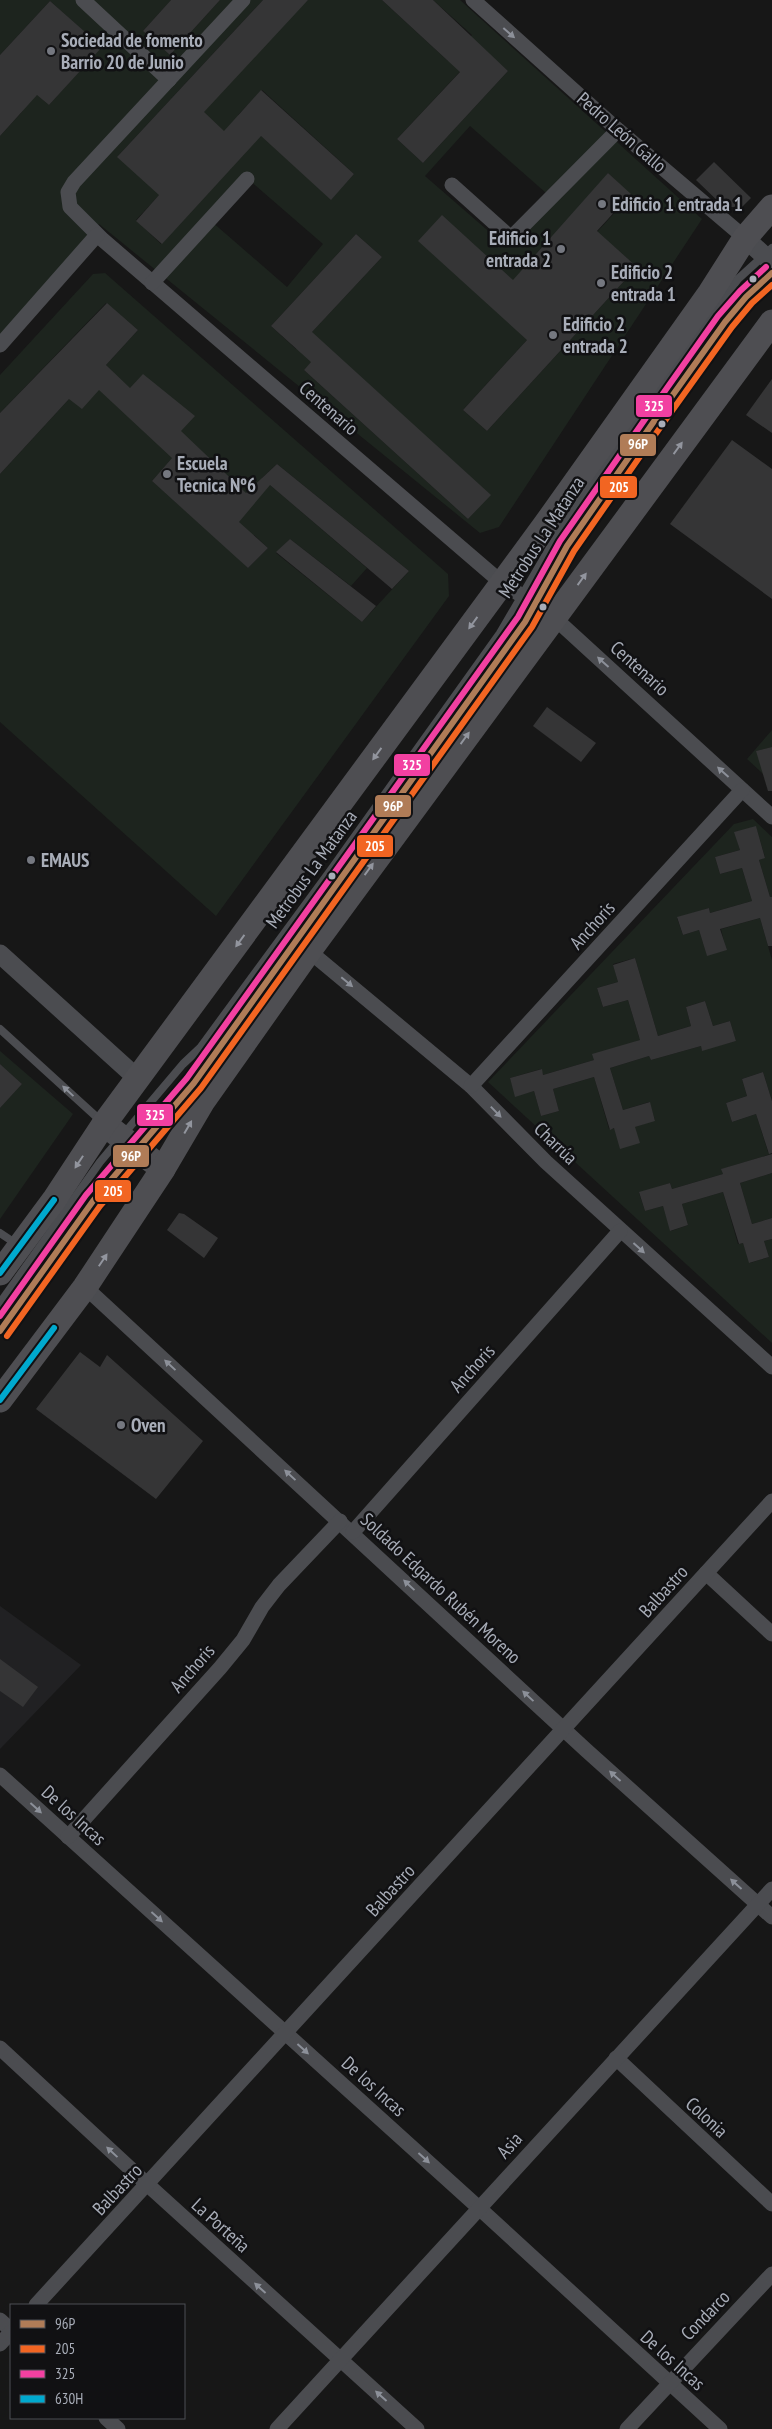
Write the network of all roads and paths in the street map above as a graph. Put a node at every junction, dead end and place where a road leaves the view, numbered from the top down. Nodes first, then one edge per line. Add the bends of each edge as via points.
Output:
1 (83, 0) edge
2 (243, 0) edge
3 (473, 0) edge
4 (169, 80) junction
5 (618, 130) junction
6 (248, 179) dead end
7 (452, 185) dead end
8 (772, 207) edge
9 (97, 235) junction
10 (745, 238) junction
11 (769, 255) edge
12 (772, 273) edge
13 (152, 283) junction
14 (766, 334) edge
15 (0, 346) edge
16 (512, 590) junction
17 (544, 611) junction
18 (742, 790) junction
19 (772, 817) edge
20 (309, 951) junction
21 (0, 954) edge
22 (0, 1029) edge
23 (138, 1078) junction
24 (471, 1086) junction
25 (121, 1137) junction
26 (163, 1169) junction
27 (620, 1231) junction
28 (10, 1239) edge
29 (0, 1273) edge
30 (85, 1287) junction
31 (0, 1303) edge
32 (0, 1331) edge
33 (772, 1367) edge
34 (0, 1400) edge
35 (772, 1501) edge
36 (340, 1521) junction
37 (353, 1532) junction
38 (706, 1573) junction
39 (772, 1634) edge
40 (564, 1730) junction
41 (0, 1775) edge
42 (68, 1837) junction
43 (772, 1889) edge
44 (758, 1904) junction
45 (772, 1917) edge
46 (286, 2034) junction
47 (0, 2048) edge
48 (616, 2058) junction
49 (148, 2186) junction
50 (772, 2204) edge
51 (479, 2208) junction
52 (772, 2274) edge
53 (37, 2304) edge
54 (0, 2320) edge
55 (10, 2330) edge
56 (10, 2332) edge
57 (0, 2344) edge
58 (341, 2361) junction
59 (668, 2383) junction
60 (107, 2419) edge
61 (118, 2429) edge
62 (277, 2429) edge
63 (417, 2429) edge
64 (627, 2429) edge
65 (720, 2429) edge

1 - 4 street
2 - 4 street, Centenario
3 -> 5 street, Pedro León Gallo
4 - 9 street, Centenario via 68,192 70,207
5 - 7 street via 511,238
5 - 10 street, Pedro León Gallo
6 - 13 street
8 - 10 highway
9 - 13 street, Centenario
9 - 15 street
10 - 11 street, Pedro León Gallo
10 - 16 highway
11 - 16 lane, Metrobus La Matanza via 738,279 555,539
12 - 17 lane, Metrobus La Matanza via 725,322 567,546
13 - 16 street, Centenario
17 -> 14 highway
16 - 17 street, Centenario
16 -> 23 highway
16 - 25 lane, Metrobus La Matanza via 495,641 200,1048
18 -> 17 street, Centenario
20 -> 17 highway
17 - 25 lane, Metrobus La Matanza via 525,622 194,1083
18 - 19 street, Centenario
18 - 24 street, Anchoris
20 -> 24 street, Charrúa
26 -> 20 highway via 203,1101
21 - 23 street
25 -> 22 lane
23 - 25 highway
24 -> 27 street, Charrúa
25 - 26 highway
25 -> 28 highway
25 - 31 lane, Metrobus La Matanza
25 - 32 lane, Metrobus La Matanza via 93,1201
30 -> 26 highway
27 -> 33 street, Charrúa
27 - 37 street, Anchoris
28 - 29 highway
30 - 34 highway
36 -> 30 street, Soldado Edgardo Rubén Moreno
35 - 38 street, Balbastro
36 - 37 street, Soldado Edgardo Rubén Moreno
36 - 42 street, Anchoris via 279,1585 243,1640 220,1668
40 -> 37 street, Soldado Edgardo Rubén Moreno
38 - 39 street
38 - 40 street, Balbastro
44 -> 40 street, Soldado Edgardo Rubén Moreno
40 - 46 street, Balbastro
41 -> 42 street, De los Incas
42 -> 46 street, De los Incas
43 - 44 street, Asia
44 - 45 street, Soldado Edgardo Rubén Moreno
44 - 48 street, Asia
46 - 49 street, Balbastro
46 -> 51 street, De los Incas
49 -> 47 street, La Porteña
48 - 50 street, Colonia
48 - 51 street, Asia
49 - 53 street, Balbastro
58 -> 49 street, La Porteña
51 - 58 street, Asia
51 - 59 street, De los Incas
52 - 59 street, Condarco
54 - 55 street
56 - 57 street
58 - 62 street, Asia
63 -> 58 street, La Porteña
59 - 64 street, Condarco
59 - 65 street, De los Incas
60 - 61 street

